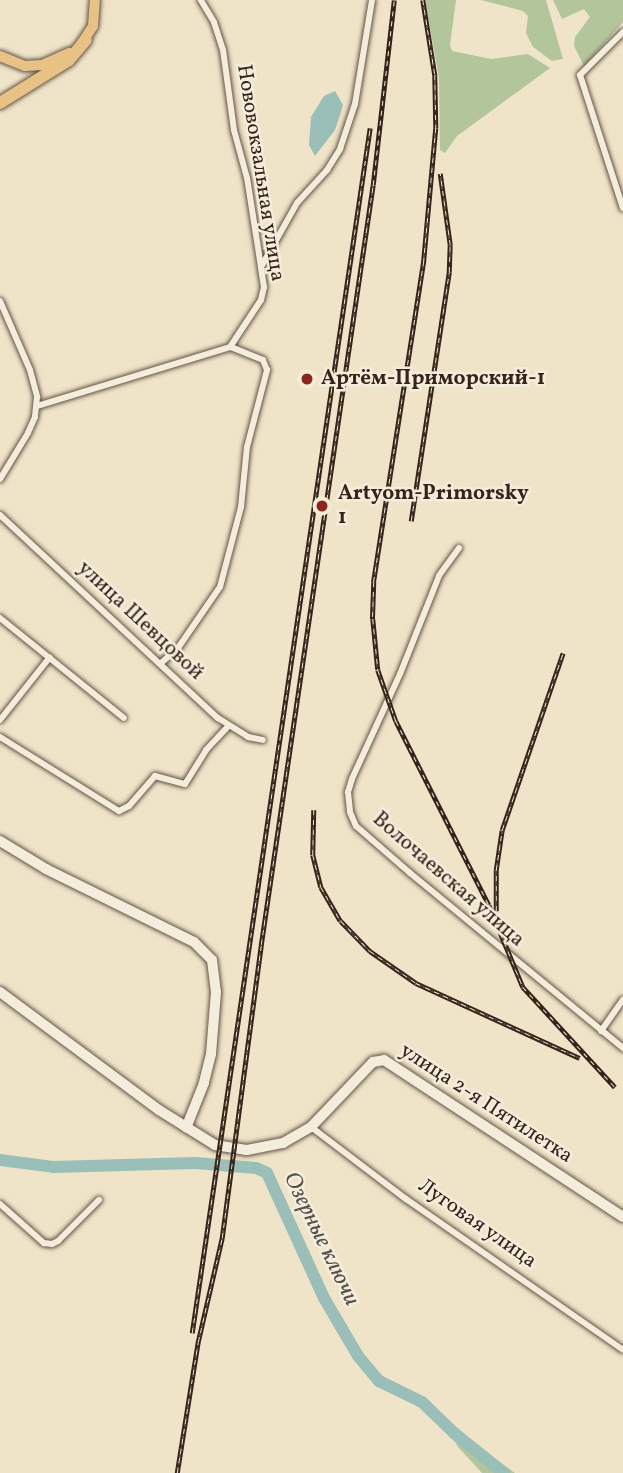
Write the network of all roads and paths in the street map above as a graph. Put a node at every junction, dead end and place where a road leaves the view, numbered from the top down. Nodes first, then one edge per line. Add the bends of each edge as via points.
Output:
1 (95, 0) edge
2 (201, 0) edge
3 (372, 0) edge
4 (623, 32) edge
5 (86, 40) junction
6 (0, 56) edge
7 (0, 103) edge
8 (623, 208) edge
9 (261, 267) junction
10 (0, 301) edge
11 (230, 347) junction
12 (37, 406) junction
13 (0, 479) edge
14 (0, 515) edge
15 (459, 548) dead end
16 (0, 618) edge
17 (50, 657) junction
18 (161, 663) junction
19 (124, 718) dead end
20 (0, 720) edge
21 (228, 726) junction
22 (0, 737) edge
23 (263, 740) dead end
24 (0, 841) edge
25 (0, 992) edge
26 (623, 1000) edge
27 (601, 1031) junction
28 (623, 1048) edge
29 (311, 1127) junction
30 (186, 1128) junction
31 (99, 1200) dead end
32 (0, 1204) edge
33 (623, 1217) edge
34 (623, 1350) edge

1 - 5 main road via 93,26
2 - 9 street, Нововокзальная улица via 223,50
3 - 9 street via 355,104 340,149 297,203
4 - 8 street via 580,75
5 - 6 main road via 66,56 42,65 24,66
5 - 7 highway via 69,60
9 - 11 street, Нововокзальная улица via 261,300
10 - 12 street via 30,370
11 - 12 street
11 - 18 street via 263,360 267,370 247,447 246,476 225,577 178,648
12 - 13 street via 28,433
14 - 18 street, улица Шевцовой
15 - 27 street, Волочаевская улица via 439,576 352,779 350,812 356,826
16 - 17 street
17 - 19 street
17 - 20 street
18 - 21 street, улица Шевцовой
21 - 22 street via 185,784 155,776 119,811
21 - 23 street, улица Шевцовой
24 - 30 main road via 194,942 212,960 216,992 211,1054
25 - 30 main road
26 - 27 street
27 - 28 street, Волочаевская улица
29 - 30 main road, улица 2-я Пятилетка via 283,1143 247,1150 215,1145
29 - 33 main road, улица 2-я Пятилетка via 373,1062 384,1060
29 - 34 street, Луговая улица
31 - 32 street via 52,1244 44,1243

